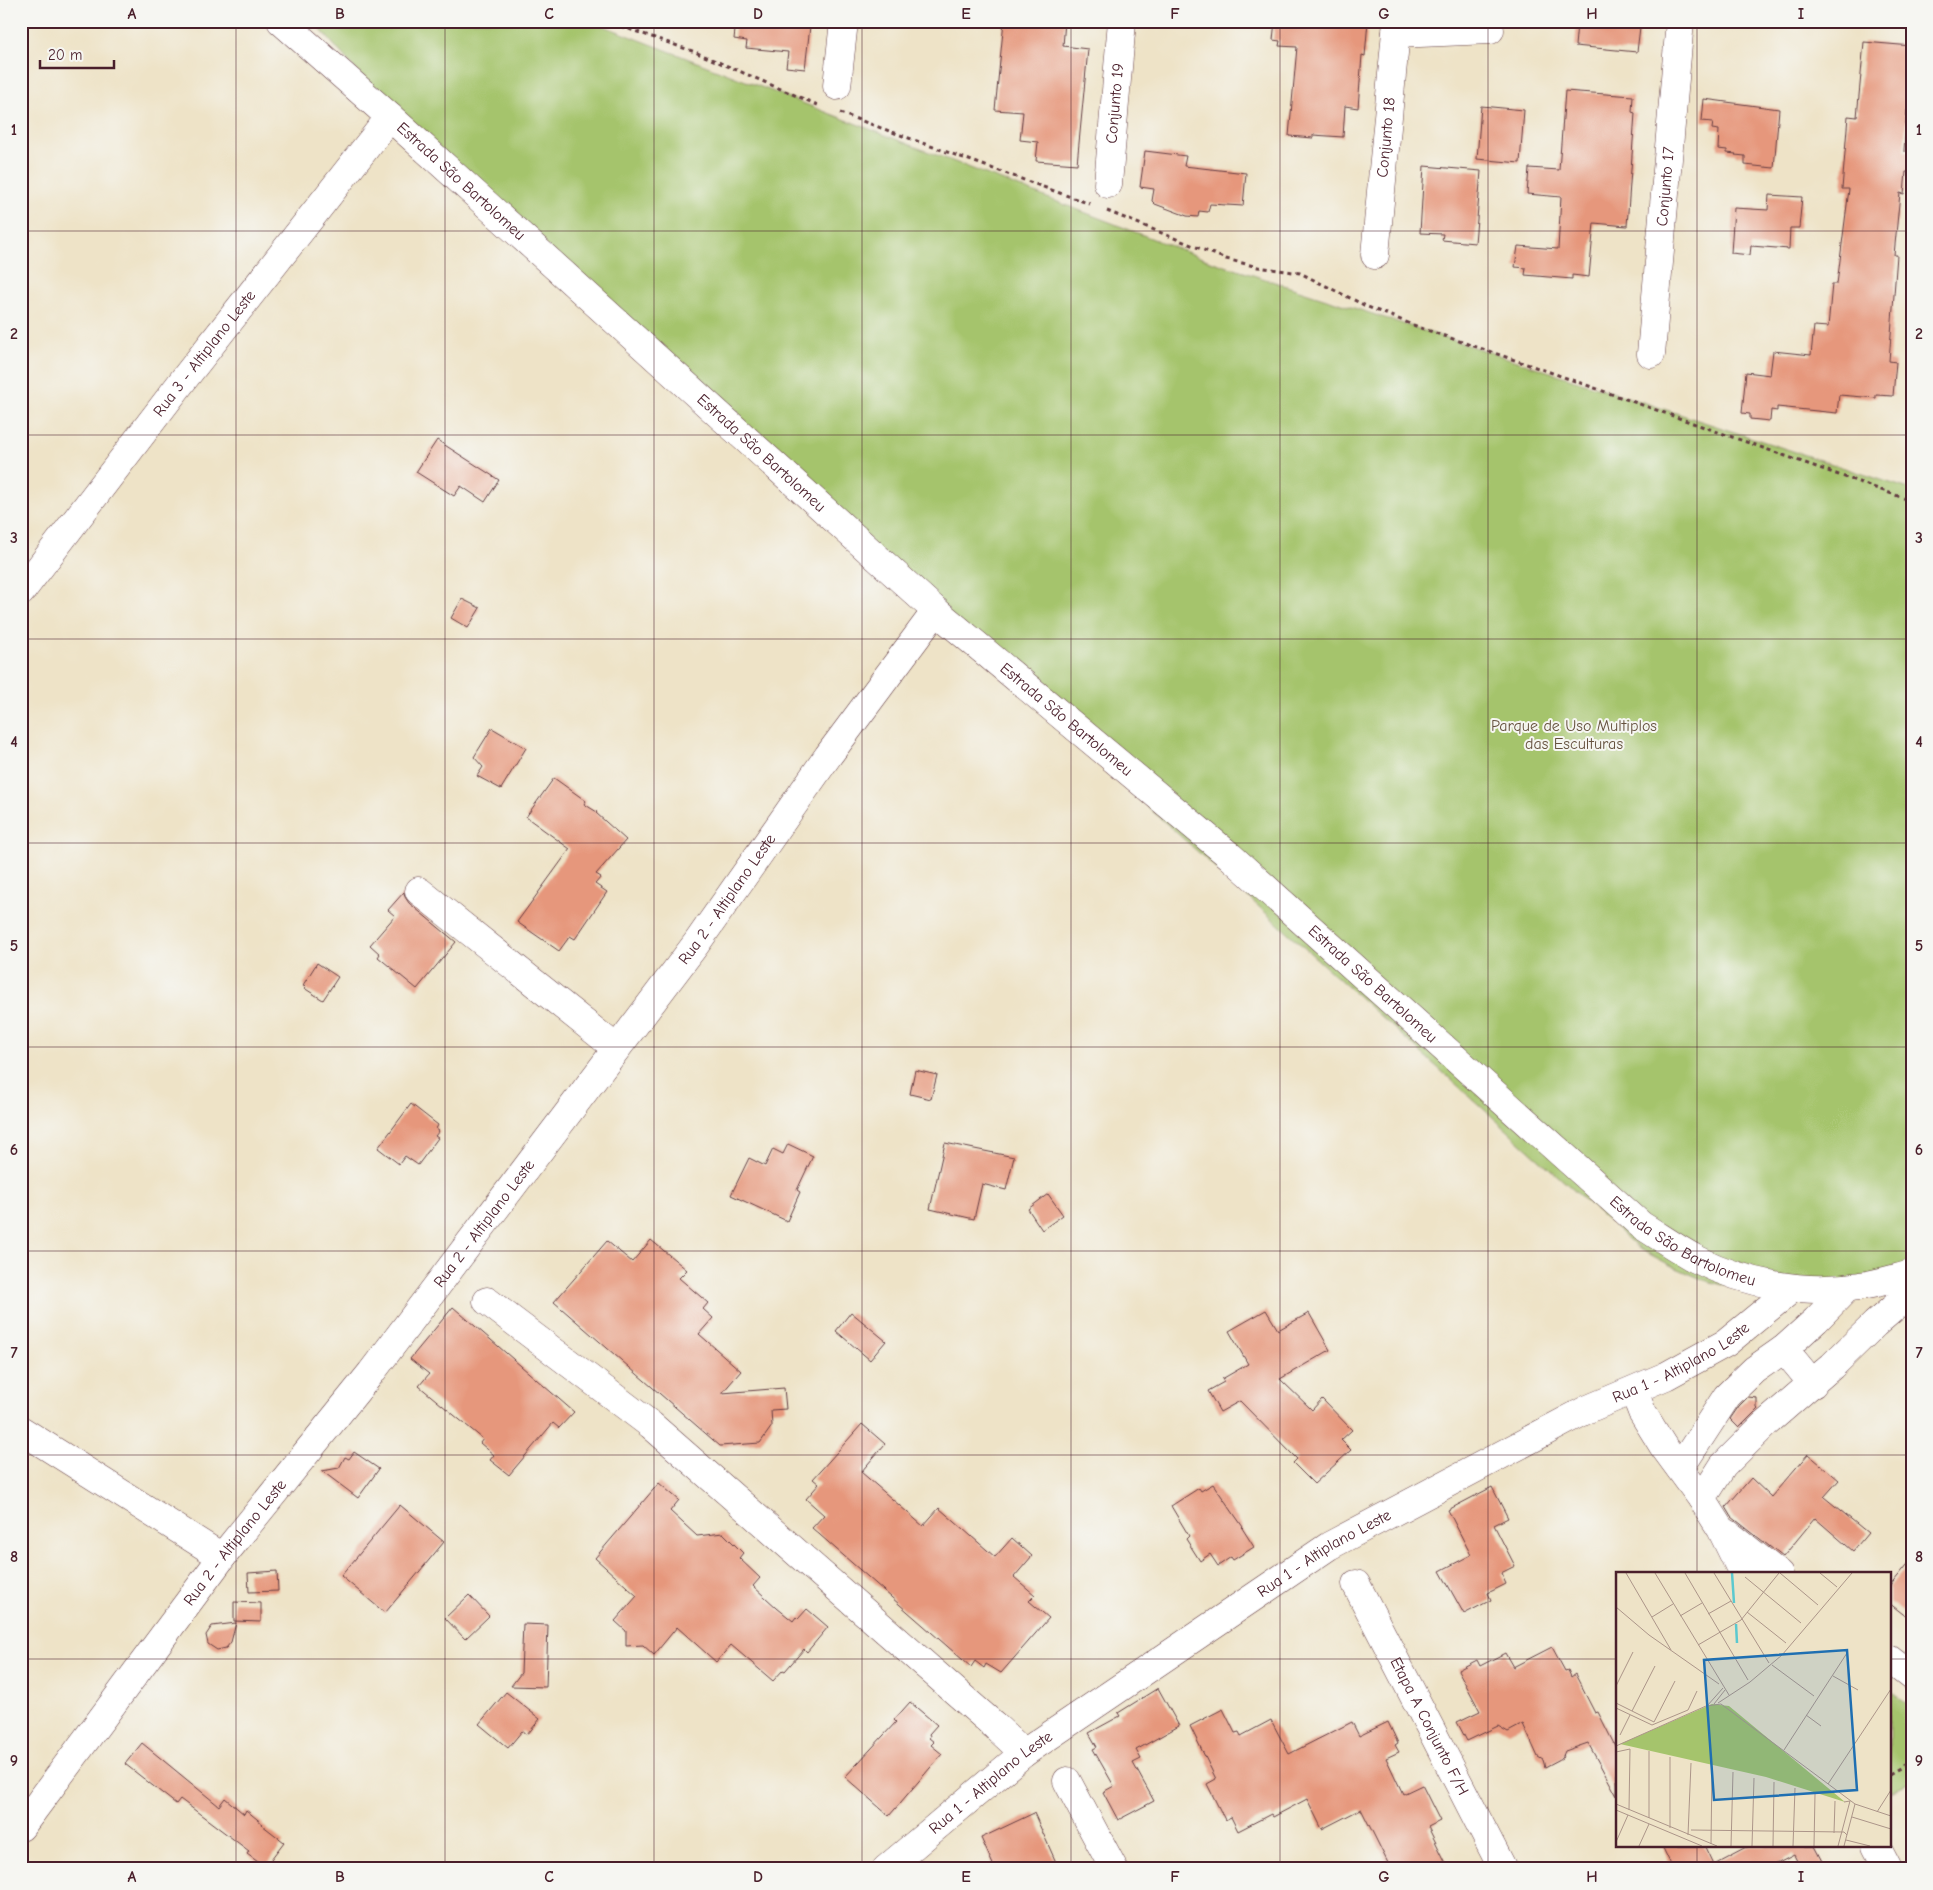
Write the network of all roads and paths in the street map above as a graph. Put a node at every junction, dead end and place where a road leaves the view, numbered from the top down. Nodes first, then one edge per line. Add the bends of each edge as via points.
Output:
1 (281, 21) edge
2 (606, 21) edge
3 (844, 21) edge
4 (1122, 21) edge
5 (1680, 21) edge
6 (1397, 28) edge
7 (1490, 30) dead end
8 (834, 102) junction
9 (390, 117) junction
10 (1103, 195) joint
11 (1107, 211) dead end
12 (1375, 255) dead end
13 (1651, 354) dead end
14 (1912, 501) edge
15 (21, 592) edge
16 (936, 610) junction
17 (418, 891) dead end
18 (616, 1048) junction
19 (1912, 1274) edge
20 (1854, 1287) junction
21 (1793, 1288) junction
22 (1912, 1292) edge
23 (487, 1301) dead end
24 (1875, 1324) junction
25 (1784, 1350) junction
26 (1812, 1384) junction
27 (1634, 1391) junction
28 (21, 1430) edge
29 (1680, 1468) junction
30 (1702, 1499) junction
31 (1722, 1529) junction
32 (222, 1557) junction
33 (1742, 1572) edge
34 (1776, 1572) edge
35 (1356, 1584) dead end
36 (1890, 1660) edge
37 (1912, 1677) edge
38 (1024, 1754) junction
39 (1912, 1761) edge
40 (1890, 1773) edge
41 (1067, 1781) dead end
42 (21, 1827) edge
43 (1877, 1848) edge
44 (886, 1869) edge
45 (1114, 1869) edge
46 (1503, 1869) edge
47 (1888, 1869) edge

1 - 9 street, Estrada São Bartolomeu
2 - 8 path
3 - 8 street
4 - 10 street, Conjunto 19
5 - 13 street, Conjunto 17
6 - 7 street
6 - 12 street, Conjunto 18
8 - 10 path
9 - 15 street, Rua 3 - Altiplano Leste
9 - 16 street, Estrada São Bartolomeu
11 - 14 path via 1226,259 1300,273 1368,307 1421,328
16 - 18 street, Rua 2 - Altiplano Leste via 828,756 696,944
16 - 21 street, Estrada São Bartolomeu via 1230,856 1641,1225 1696,1259 1721,1270 1749,1280
17 - 18 street
18 - 32 street, Rua 2 - Altiplano Leste via 371,1373
19 - 20 street, Estrada São Bartolomeu
20 - 21 street, Estrada São Bartolomeu
20 - 24 street via 1869,1303
20 - 25 street
21 - 27 street, Rua 1 - Altiplano Leste via 1726,1342
22 - 24 street
23 - 38 street via 651,1426 996,1726
24 - 26 street
25 - 26 street
25 - 29 street via 1754,1370 1727,1396
26 - 30 street via 1723,1466
27 - 29 street via 1642,1412
27 - 38 street, Rua 1 - Altiplano Leste via 1588,1410 1329,1546
28 - 32 street
29 - 30 street
30 - 31 street
31 - 33 street
31 - 34 street
32 - 42 street, Rua 2 - Altiplano Leste
35 - 46 street, Etapa A Conjunto F/H
36 - 37 street
38 - 44 street, Rua 1 - Altiplano Leste
39 - 40 path
41 - 45 street
43 - 47 street

